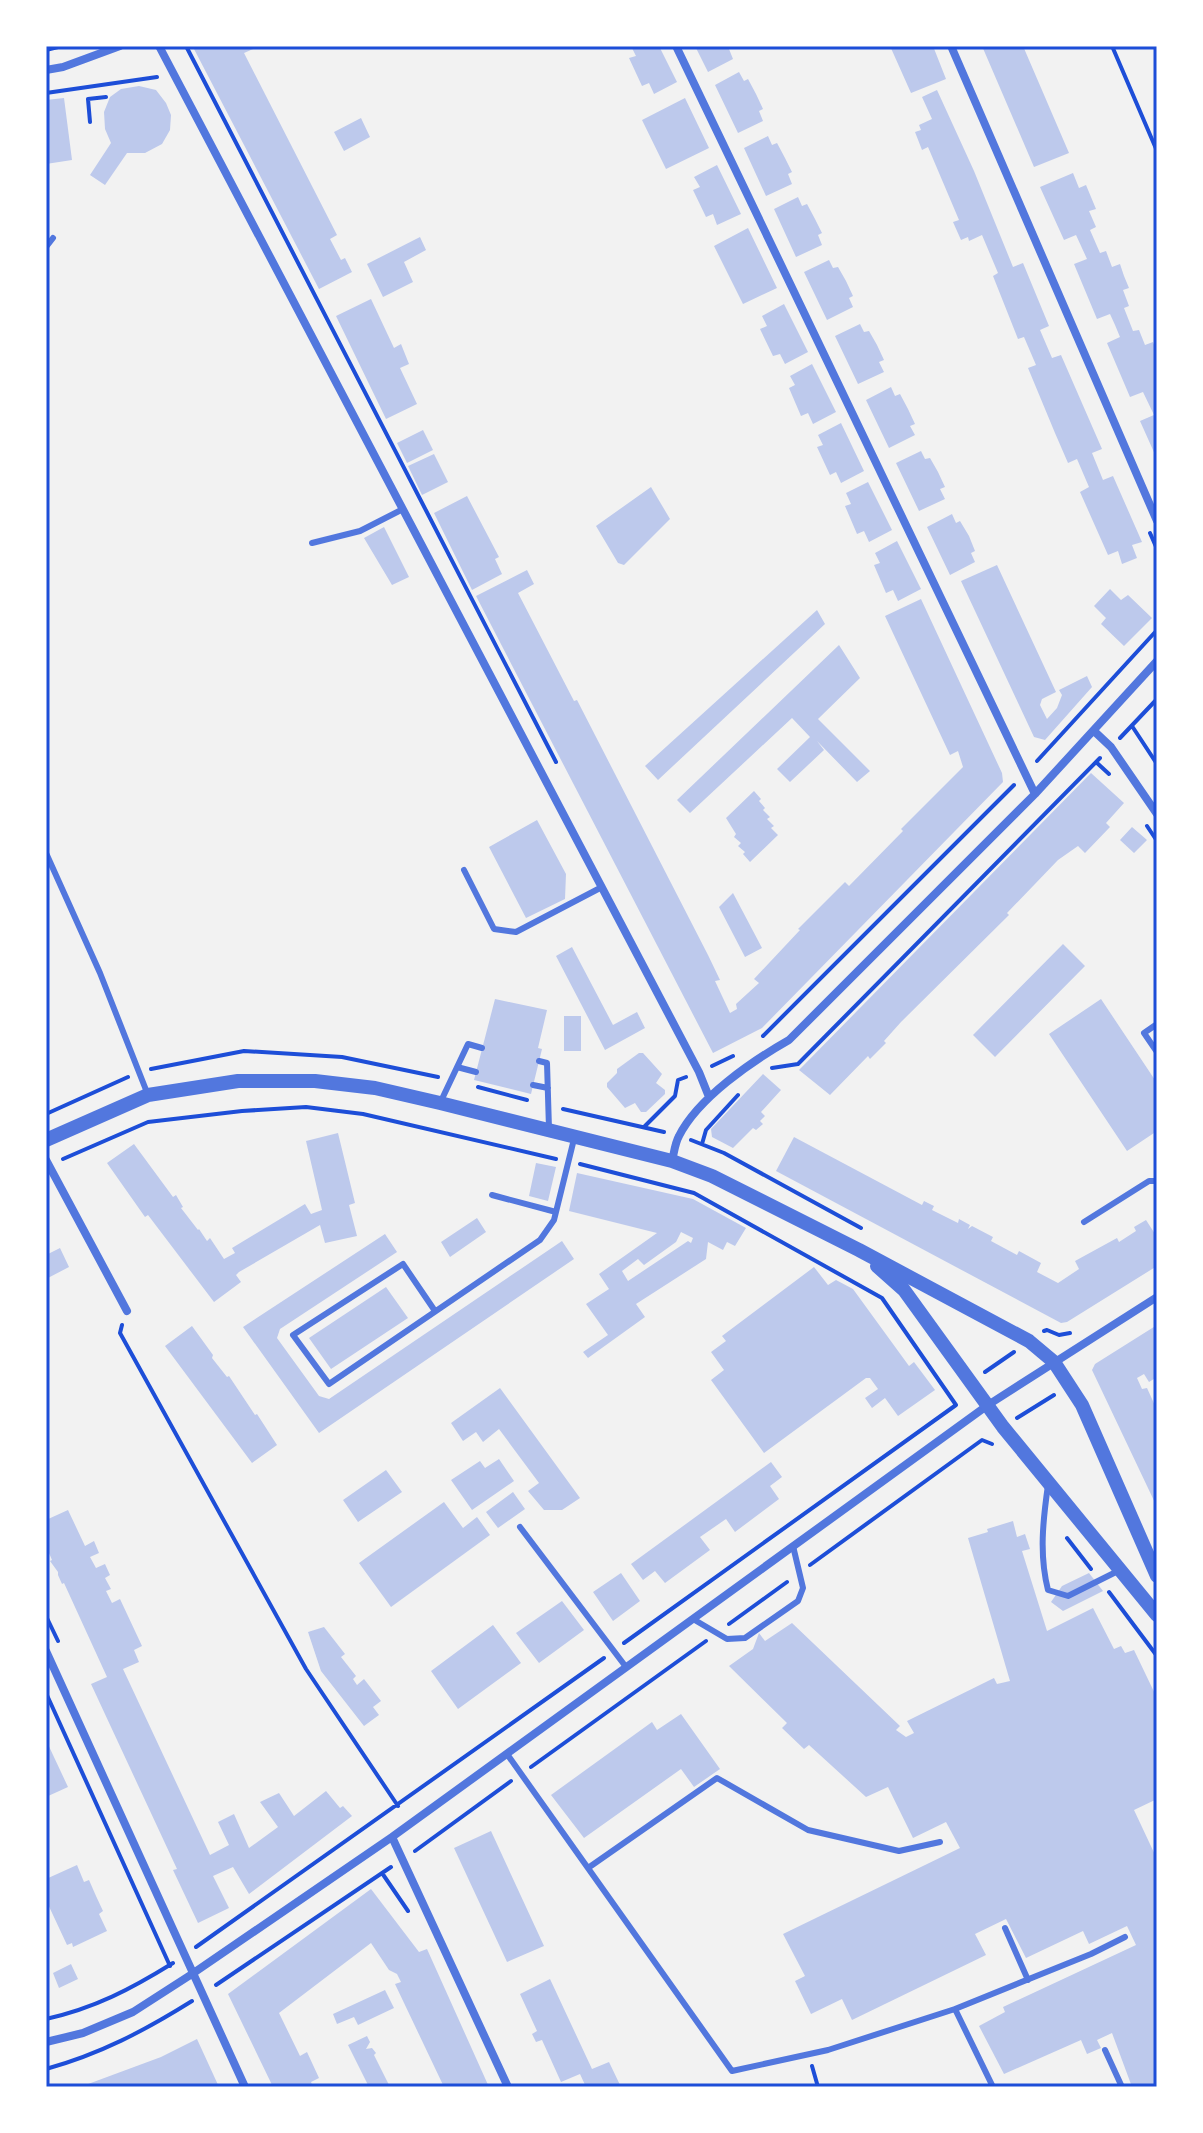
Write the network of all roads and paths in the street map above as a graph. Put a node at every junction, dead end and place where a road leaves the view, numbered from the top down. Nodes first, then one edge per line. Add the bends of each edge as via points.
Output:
1 (62, 46) edge
2 (120, 46) edge
3 (159, 46) edge
4 (186, 46) edge
5 (676, 46) edge
6 (951, 46) edge
7 (1112, 46) edge
8 (46, 50) edge
9 (46, 70) edge
10 (199, 71) junction
11 (174, 74) junction
12 (46, 93) edge
13 (106, 97) dead end
14 (90, 122) dead end
15 (1157, 151) edge
16 (53, 238) dead end
17 (46, 247) edge
18 (403, 509) junction
19 (1157, 521) edge
20 (312, 543) dead end
21 (1157, 630) edge
22 (1157, 661) edge
23 (1157, 699) edge
24 (1132, 726) junction
25 (1094, 731) junction
26 (1111, 747) junction
27 (1157, 764) edge
28 (558, 767) dead end
29 (1025, 774) junction
30 (1035, 794) junction
31 (1157, 814) edge
32 (46, 853) edge
33 (464, 870) dead end
34 (602, 887) junction
35 (1157, 1024) edge
36 (761, 1038) dead end
37 (482, 1048) dead end
38 (1157, 1052) edge
39 (738, 1055) dead end
40 (539, 1061) dead end
41 (457, 1067) junction
42 (761, 1070) dead end
43 (476, 1072) dead end
44 (699, 1072) junction
45 (533, 1085) dead end
46 (548, 1088) junction
47 (743, 1090) dead end
48 (148, 1095) junction
49 (709, 1097) junction
50 (440, 1103) junction
51 (643, 1127) dead end
52 (549, 1129) junction
53 (575, 1135) junction
54 (46, 1140) edge
55 (702, 1144) dead end
56 (672, 1161) junction
57 (47, 1162) edge
58 (569, 1162) junction
59 (1157, 1181) edge
60 (492, 1195) dead end
61 (556, 1212) junction
62 (1084, 1222) dead end
63 (859, 1250) junction
64 (1157, 1297) edge
65 (127, 1311) joint
66 (435, 1311) junction
67 (1039, 1334) dead end
68 (1070, 1334) dead end
69 (1021, 1347) dead end
70 (1054, 1362) junction
71 (979, 1376) dead end
72 (1063, 1389) dead end
73 (988, 1405) junction
74 (1003, 1427) junction
75 (998, 1447) dead end
76 (1049, 1483) junction
77 (1045, 1508) junction
78 (520, 1527) dead end
79 (793, 1546) junction
80 (1120, 1570) junction
81 (799, 1573) junction
82 (1157, 1576) edge
83 (1100, 1580) junction
84 (1157, 1615) edge
85 (693, 1619) junction
86 (716, 1633) junction
87 (46, 1651) edge
88 (613, 1651) junction
89 (1157, 1656) edge
90 (626, 1667) junction
91 (507, 1754) junction
92 (521, 1774) junction
93 (398, 1806) junction
94 (392, 1837) junction
95 (940, 1842) dead end
96 (403, 1859) junction
97 (588, 1868) junction
98 (1005, 1928) dead end
99 (1125, 1937) dead end
100 (184, 1956) junction
101 (192, 1974) junction
102 (1028, 1980) junction
103 (201, 1995) junction
104 (955, 2009) junction
105 (46, 2019) edge
106 (46, 2042) edge
107 (1105, 2050) dead end
108 (809, 2055) junction
109 (46, 2069) edge
110 (245, 2087) edge
111 (508, 2087) edge
112 (818, 2087) edge
113 (993, 2087) edge
114 (1122, 2087) edge

1 - 8 path
2 - 9 street
3 - 11 street
4 - 10 path
5 - 29 street
6 - 19 street
7 - 15 path
10 - 11 path
10 - 28 path
11 - 12 path
11 - 18 street
13 - 14 path via 88,99
16 - 17 lane
18 - 20 lane via 360,531
18 - 34 street
21 - 29 path
22 - 25 street
23 - 24 path
24 - 26 path
24 - 27 path
25 - 26 street
25 - 30 street
26 - 31 street
26 - 42 path via 798,1064
29 - 30 street
29 - 36 path
30 - 49 street via 789,1040 755,1059
32 - 48 lane
33 - 34 lane via 494,929 516,932
34 - 44 street
35 - 38 lane via 1144,1033
37 - 41 lane via 468,1044
39 - 44 path
40 - 46 lane via 547,1063
41 - 43 lane
41 - 50 lane
44 - 49 street
44 - 51 path via 678,1080 675,1096
45 - 46 lane
46 - 52 lane
47 - 55 path via 706,1130
48 - 50 street via 238,1081 315,1081
48 - 54 street
49 - 56 street via 679,1136
50 - 52 street
52 - 53 street
53 - 56 street
53 - 58 lane
56 - 63 street
57 - 58 path via 148,1122 306,1107 363,1114
57 - 65 street
58 - 61 lane
58 - 88 path via 694,1193 882,1298 956,1405
59 - 62 lane
60 - 61 lane
61 - 66 lane via 540,1240
63 - 70 street via 1029,1341
63 - 73 street via 904,1290
64 - 70 street
65 - 93 path via 120,1333 306,1669
66 - 66 lane via 329,1384 293,1335 403,1264
67 - 68 path
69 - 71 path
70 - 73 street
70 - 82 street via 1082,1405
72 - 74 path
73 - 74 street
73 - 79 street
74 - 76 street
75 - 81 path via 982,1440
76 - 77 lane
76 - 80 street
77 - 83 path
77 - 83 lane via 1043,1571 1048,1590 1068,1596
78 - 88 lane
79 - 81 lane
79 - 85 street
80 - 83 lane
80 - 84 street
81 - 86 path
81 - 86 lane via 803,1588 798,1601 745,1638 727,1639
83 - 89 path
85 - 86 lane
85 - 90 street
86 - 92 path
87 - 100 street
88 - 90 lane
88 - 93 path
90 - 91 street
91 - 92 lane
91 - 94 street
92 - 96 path
92 - 97 lane
93 - 100 path
94 - 96 street
94 - 101 street
95 - 97 lane via 899,1851 808,1830 717,1778
96 - 103 path
96 - 111 street
97 - 108 lane via 732,2071
98 - 102 lane
99 - 102 lane
100 - 101 street
100 - 105 path via 125,1993
101 - 103 street
101 - 106 street via 133,2012
102 - 104 lane
103 - 109 path via 145,2031
103 - 110 street
104 - 108 lane
104 - 113 lane
107 - 114 lane
108 - 112 path

